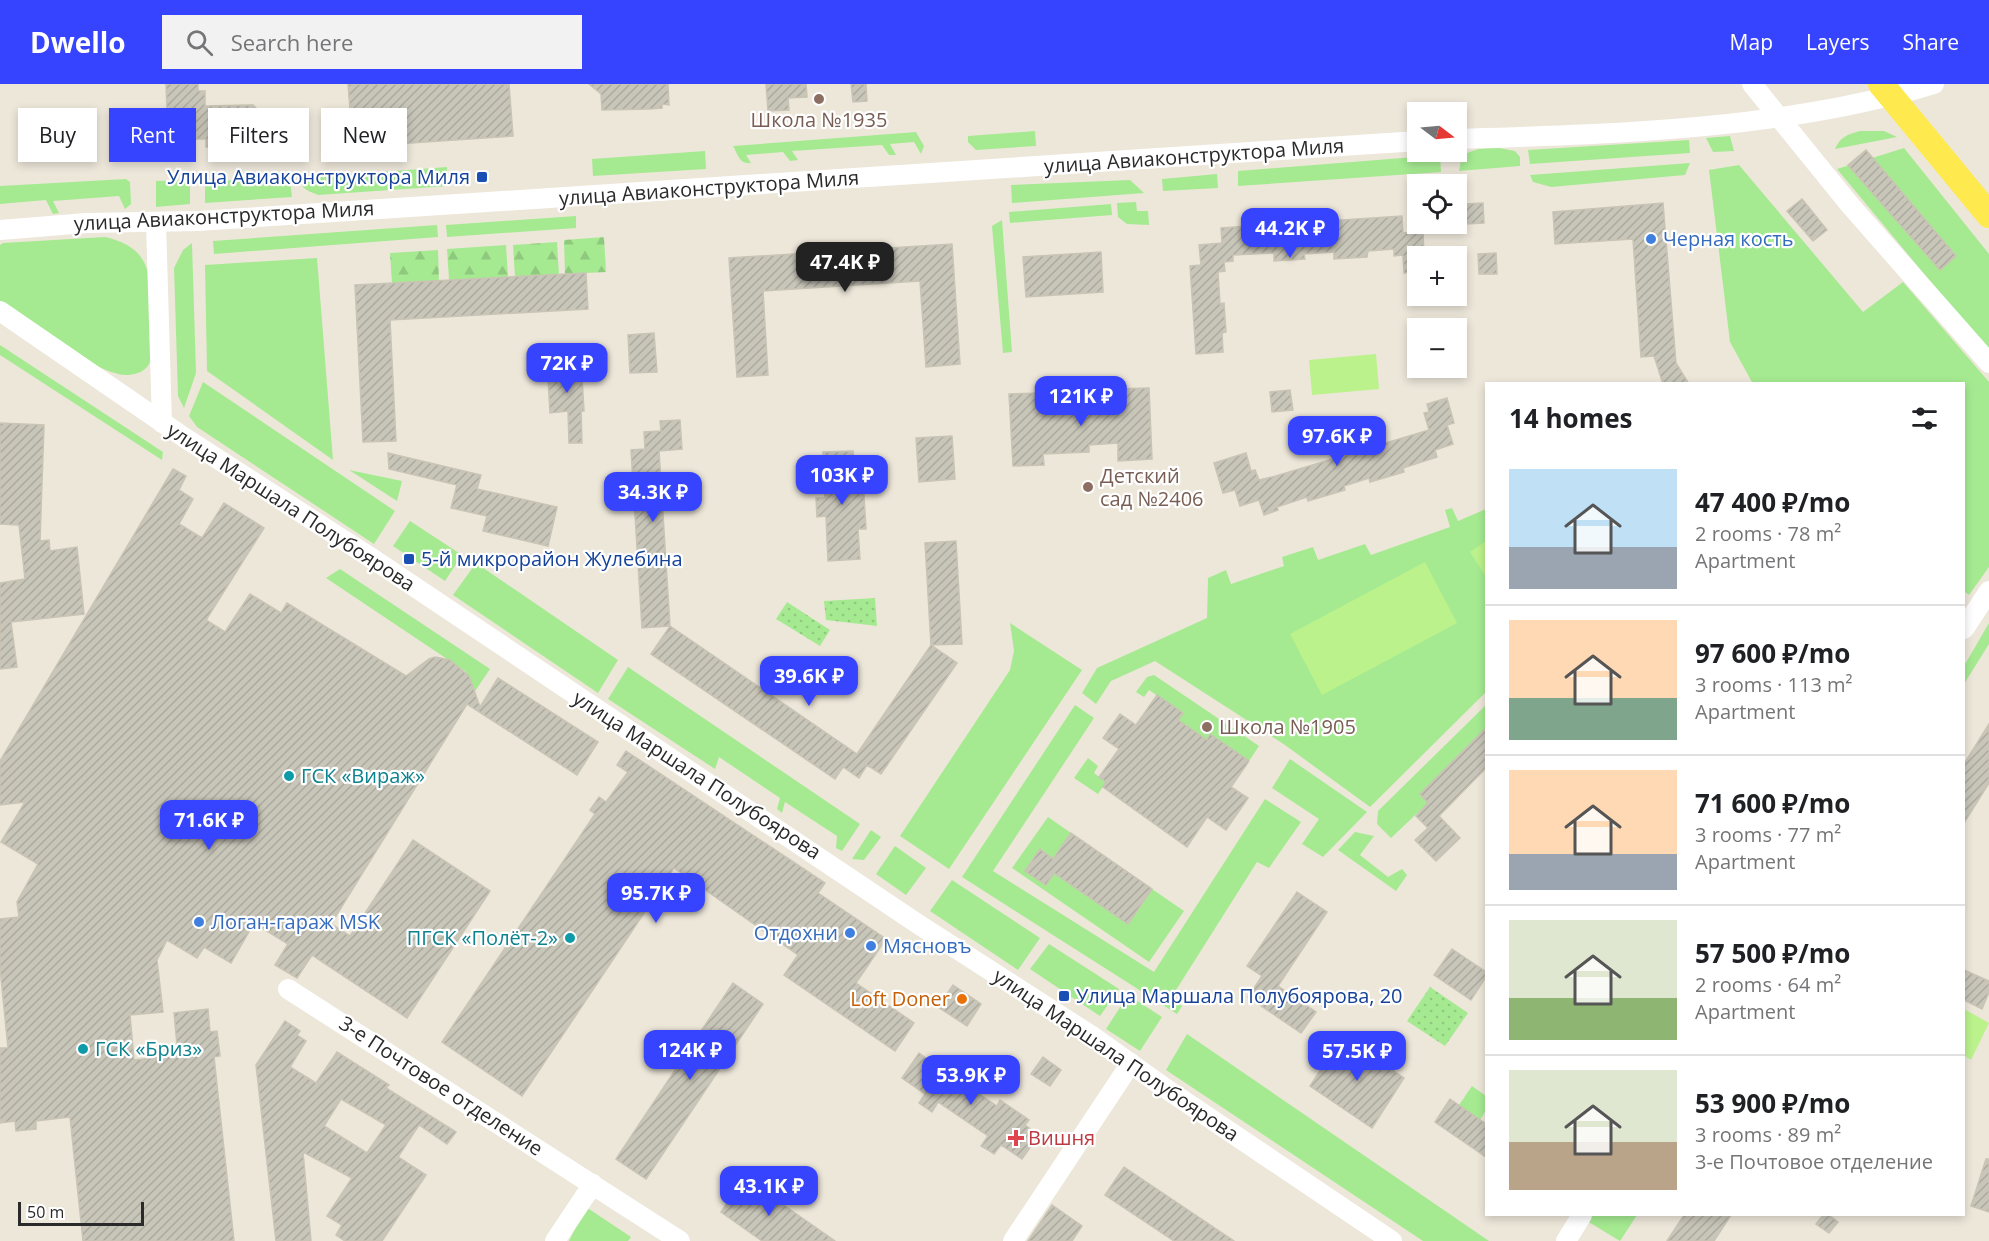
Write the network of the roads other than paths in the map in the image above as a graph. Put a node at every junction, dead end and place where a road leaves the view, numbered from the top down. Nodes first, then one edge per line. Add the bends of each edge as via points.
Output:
1 (1752, 84) edge
2 (1934, 84) edge
3 (1886, 90) edge
4 (1779, 117) junction
5 (1467, 138) edge
6 (1407, 142) edge
7 (1989, 216) edge
8 (156, 223) junction
9 (0, 230) edge
10 (0, 311) edge
11 (1989, 363) edge
12 (162, 423) junction
13 (1989, 591) edge
14 (1965, 627) edge
15 (288, 989) dead end
16 (1131, 1063) junction
17 (593, 1184) junction
18 (1581, 1216) edge
19 (555, 1241) edge
20 (680, 1241) edge
21 (1013, 1241) edge
22 (1392, 1241) edge
23 (1566, 1241) edge

1 - 4 street
2 - 3 street
3 - 4 street
3 - 7 main road
4 - 5 street via 1693,126
4 - 11 street via 1850,205
6 - 8 street, улица Авиаконструктора Миля
8 - 9 street, улица Авиаконструктора Миля via 86,222
8 - 12 street
10 - 12 street, улица Маршала Полубоярова
12 - 16 street, улица Маршала Полубоярова
13 - 14 street
15 - 17 street, 3-е Почтовое отделение
16 - 21 street
16 - 22 street, улица Маршала Полубоярова
17 - 19 street
17 - 20 street, 3-е Почтовое отделение
18 - 23 street

